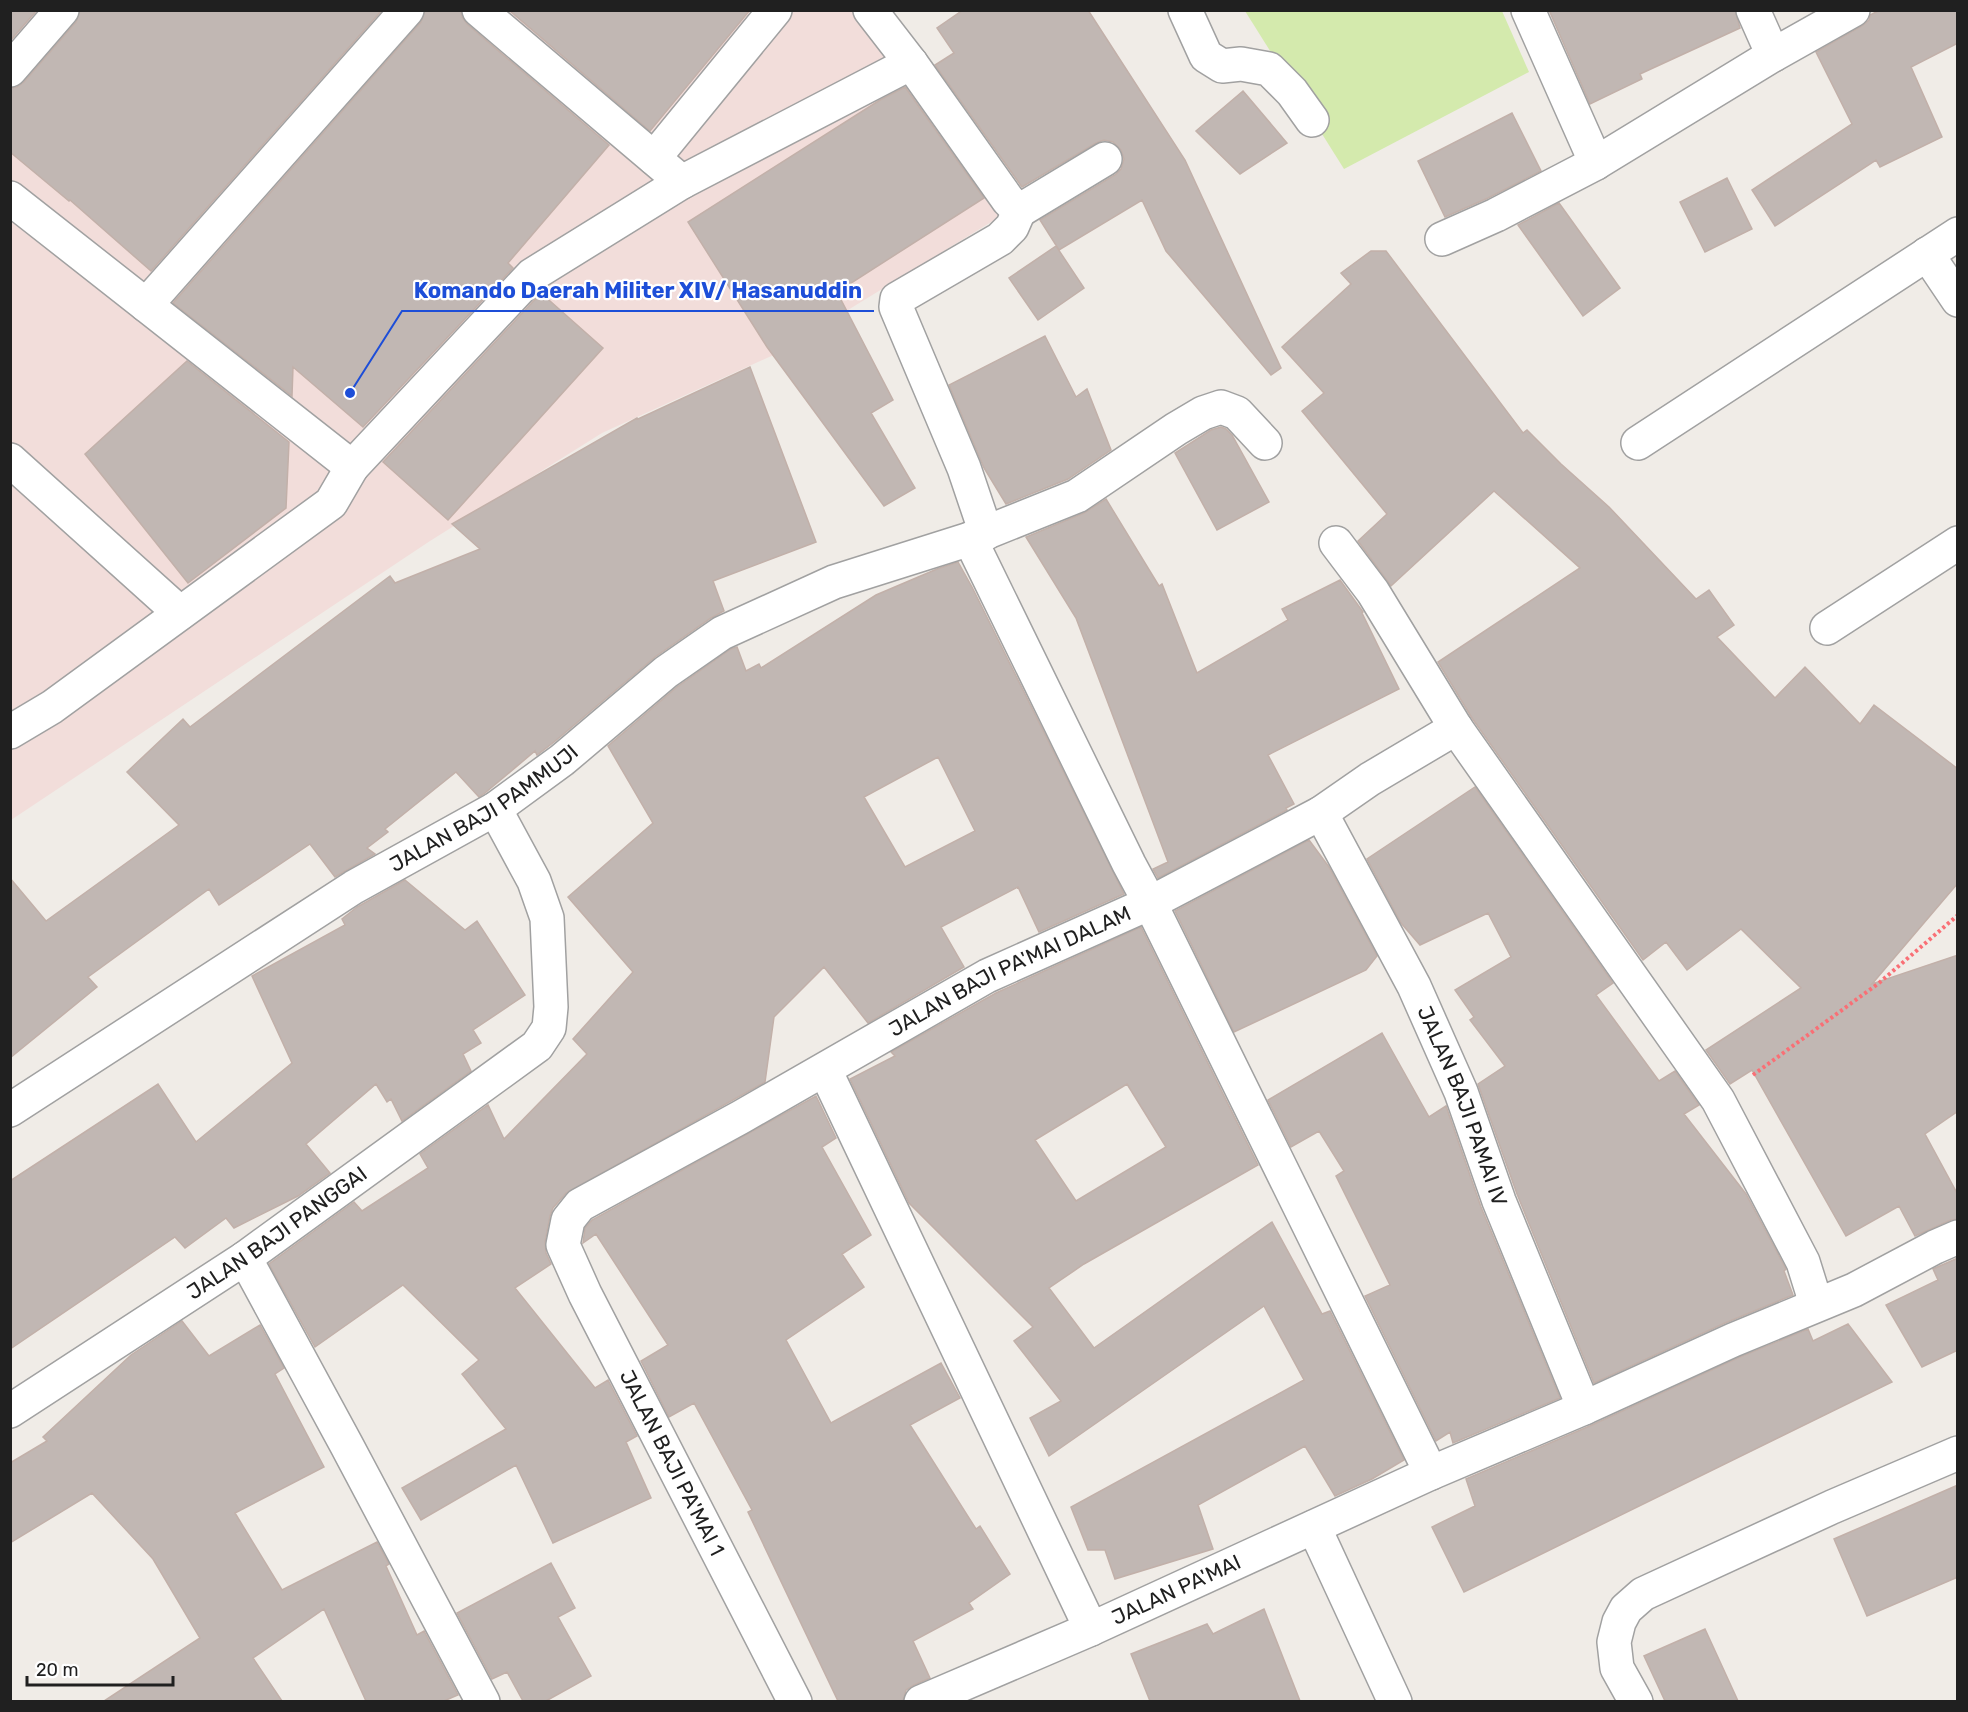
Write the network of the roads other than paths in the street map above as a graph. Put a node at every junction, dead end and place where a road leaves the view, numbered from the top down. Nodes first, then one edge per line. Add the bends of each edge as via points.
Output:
1 (62, 10) edge
2 (407, 10) edge
3 (479, 10) edge
4 (776, 10) edge
5 (870, 10) edge
6 (1185, 10) edge
7 (1528, 10) edge
8 (1753, 10) edge
9 (1852, 10) edge
10 (1773, 55) junction
11 (911, 63) junction
12 (10, 70) edge
13 (1312, 120) dead end
14 (654, 158) junction
15 (1105, 159) dead end
16 (1596, 163) junction
17 (682, 182) junction
18 (10, 198) edge
19 (1019, 211) junction
20 (1958, 234) edge
21 (1442, 239) dead end
22 (1927, 254) junction
23 (1958, 300) edge
24 (146, 306) junction
25 (1264, 443) dead end
26 (1638, 443) dead end
27 (10, 460) edge
28 (352, 467) junction
29 (978, 536) junction
30 (1336, 543) dead end
31 (1958, 543) edge
32 (180, 613) junction
33 (1827, 628) dead end
34 (1456, 728) junction
35 (10, 732) edge
36 (495, 809) junction
37 (1320, 813) junction
38 (1150, 903) junction
39 (825, 1070) junction
40 (10, 1110) edge
41 (568, 1220) joint
42 (1958, 1237) edge
43 (245, 1258) junction
44 (1811, 1307) junction
45 (1584, 1408) junction
46 (10, 1411) edge
47 (1958, 1453) edge
48 (1431, 1473) junction
49 (1314, 1527) junction
50 (1091, 1629) junction
51 (483, 1701) edge
52 (795, 1701) edge
53 (921, 1701) edge
54 (1395, 1701) edge
55 (1636, 1701) edge

1 - 12 street
2 - 24 street
3 - 14 street
4 - 14 street
5 - 11 street
6 - 13 street via 1206,56 1222,66 1241,64 1269,69
7 - 16 street
8 - 10 street
9 - 10 street
10 - 16 street
11 - 17 street
11 - 19 street
14 - 17 street
15 - 19 street
16 - 21 street
17 - 28 street via 532,274
18 - 24 street
19 - 29 street via 1012,227 1000,239 897,299 896,307 964,468
20 - 22 street
22 - 23 street
22 - 26 street
24 - 28 street
25 - 29 street, JALAN BAJI PAMMUJI via 1237,413 1221,408 1176,429 1077,496
27 - 32 street
28 - 32 street via 331,503
29 - 36 street, JALAN BAJI PAMMUJI via 834,582 722,633 666,672 562,760
29 - 38 street
30 - 34 street via 1373,592
31 - 33 street
32 - 35 street via 52,707
34 - 37 street, JALAN BAJI PA'MAI DALAM
34 - 44 street via 1718,1100 1803,1262 1813,1294
36 - 40 street, JALAN BAJI PAMMUJI via 354,887
36 - 43 street, JALAN BAJI PANGGAI via 534,881 547,918 549,1028 537,1047
37 - 38 street, JALAN BAJI PA'MAI DALAM
37 - 45 street, JALAN BAJI PAMAI IV via 1414,986 1461,1092 1499,1201
38 - 39 street, JALAN BAJI PA'MAI DALAM via 987,976
38 - 48 street
39 - 41 street, JALAN BAJI PA'MAI DALAM via 580,1205
39 - 50 street
41 - 52 street, JALAN BAJI PA'MAI 1 via 563,1245 585,1294
42 - 44 street, JALAN PA'MAI via 1854,1290
43 - 46 street, JALAN BAJI PANGGAI
43 - 51 street
44 - 45 street, JALAN PA'MAI
45 - 48 street, JALAN PA'MAI
47 - 55 street via 1643,1594 1626,1609 1614,1642 1617,1668
48 - 49 street, JALAN PA'MAI
49 - 50 street, JALAN PA'MAI
49 - 54 street
50 - 53 street, JALAN PA'MAI

